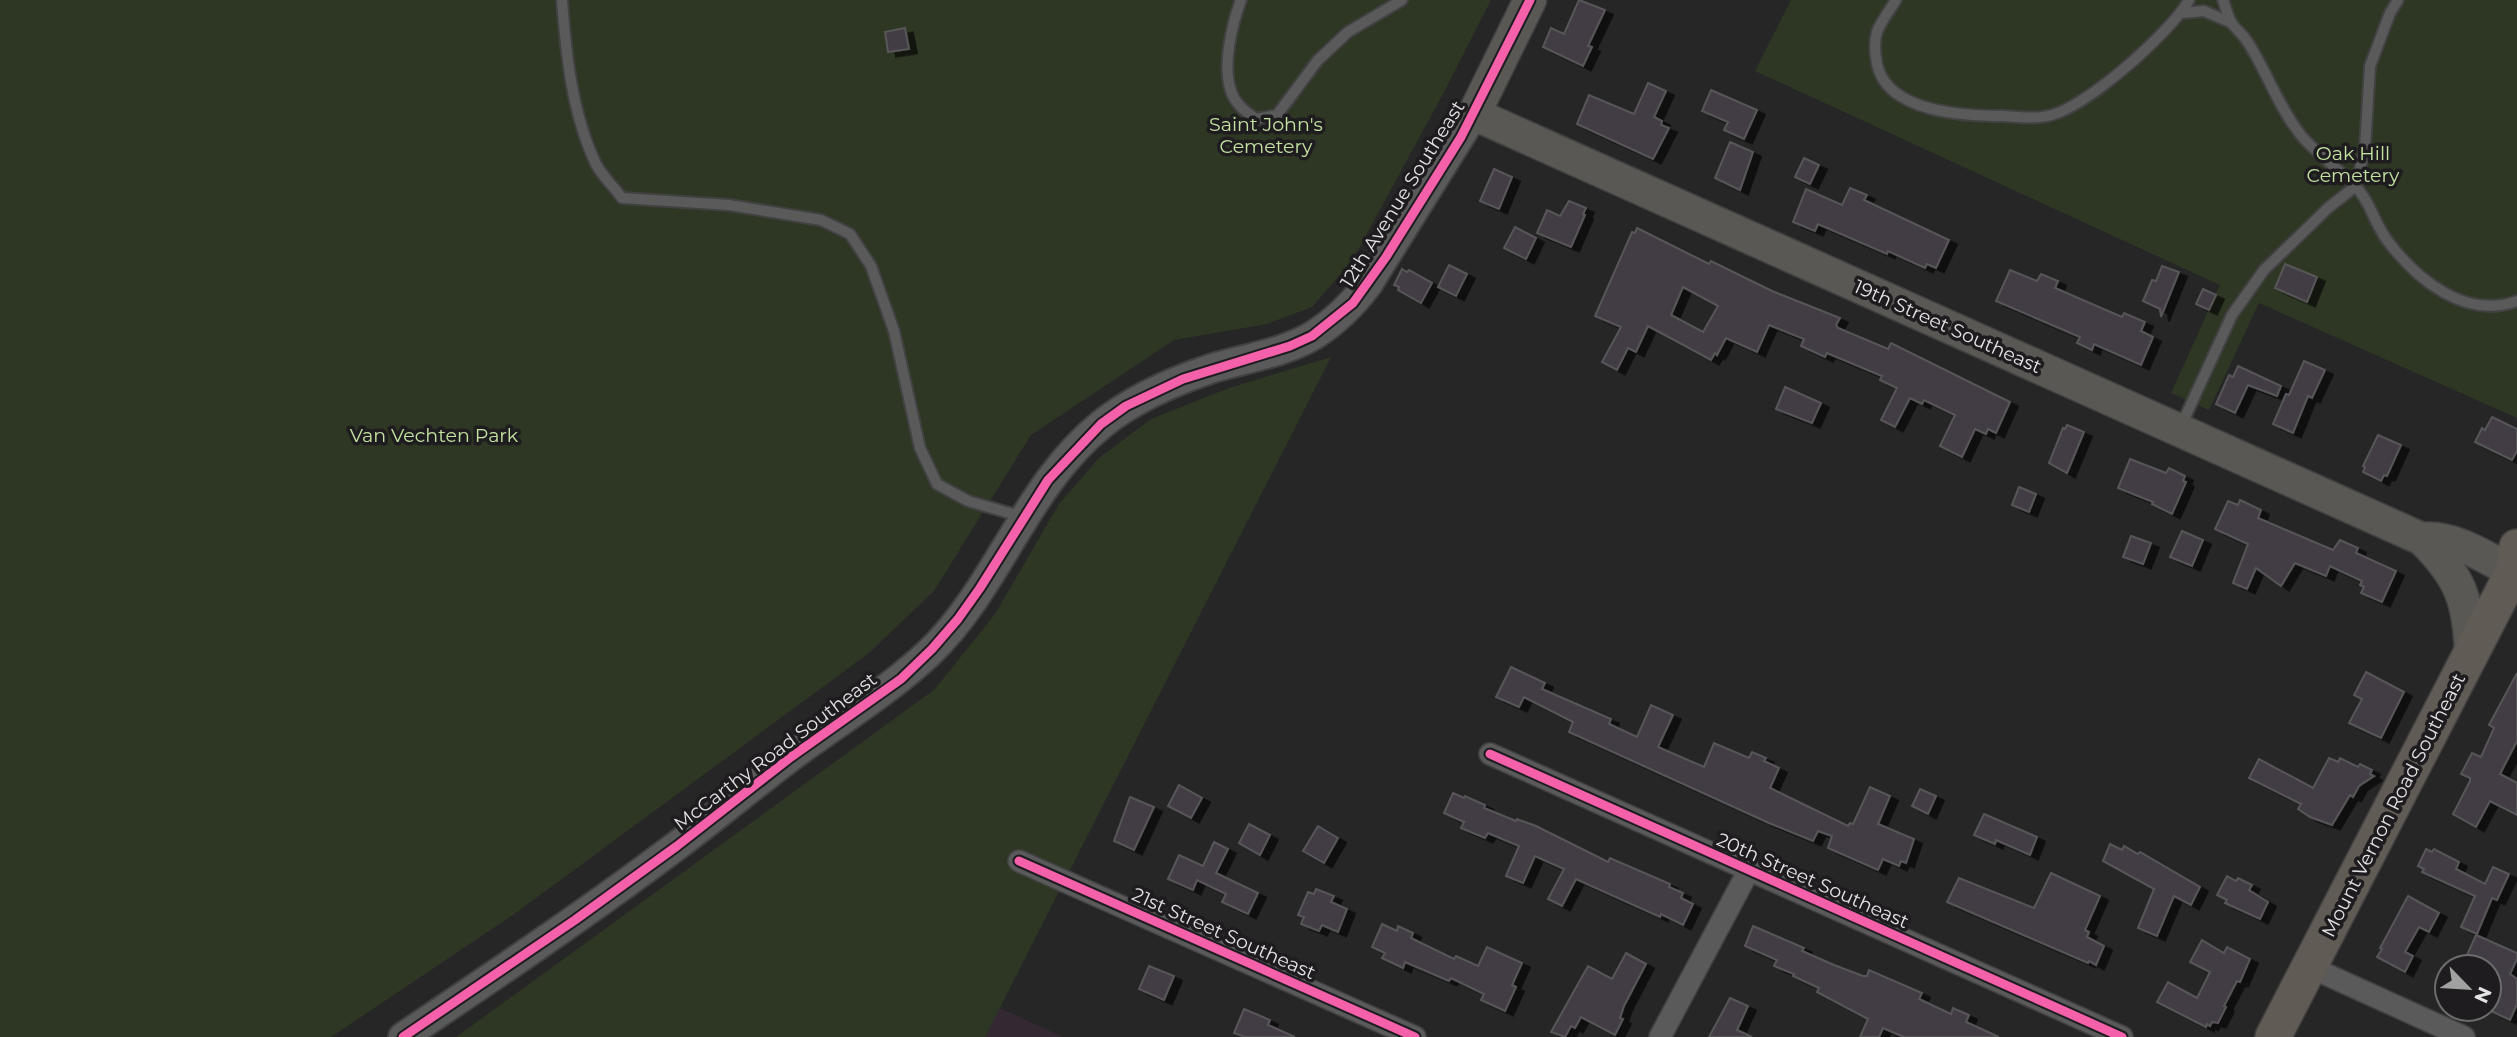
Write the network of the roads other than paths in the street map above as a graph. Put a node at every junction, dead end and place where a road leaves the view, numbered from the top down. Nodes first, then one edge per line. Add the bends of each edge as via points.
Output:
1 (562, 0) edge
2 (1241, 0) edge
3 (1402, 0) edge
4 (1530, 0) edge
5 (1896, 0) edge
6 (2189, 0) edge
7 (2223, 0) edge
8 (2398, 0) edge
9 (2182, 13) junction
10 (2232, 23) junction
11 (1474, 114) junction
12 (2356, 186) junction
13 (2517, 301) edge
14 (1101, 424) joint
15 (2180, 429) junction
16 (1023, 517) junction
17 (2422, 540) junction
18 (2516, 566) edge
19 (2471, 653) junction
20 (1490, 754) dead end
21 (1019, 861) dead end
22 (1749, 870) junction
23 (2310, 967) junction
24 (2453, 1035) edge
25 (403, 1037) edge
26 (1415, 1037) edge
27 (1660, 1037) edge
28 (2122, 1037) edge
29 (2273, 1037) edge

1 - 16 lane via 579,118 597,166 622,198 729,205 821,220 850,234 871,266 894,331 920,448 937,484 968,501
2 - 3 lane via 1227,59 1231,91 1242,110 1256,119 1278,115 1318,60 1348,32
4 - 11 main road, 12th Avenue Southeast
5 - 9 lane via 1877,32 1880,75 1894,92 1924,107 1961,116 2049,117 2084,99 2120,72
6 - 9 lane
7 - 10 lane
8 - 12 lane via 2370,66 2365,148
9 - 10 lane via 2204,10
10 - 12 lane via 2246,39 2299,133
11 - 14 street, 12th Avenue Southeast via 1368,284 1333,322 1290,346 1154,392
11 - 15 main road, 19th Street Southeast
12 - 13 lane via 2385,238 2414,272 2466,303 2484,307
12 - 15 lane via 2264,270 2232,314
14 - 16 street, McCarthy Road Southeast via 1048,480
15 - 17 main road, 19th Street Southeast
16 - 25 street, McCarthy Road Southeast via 958,619 901,679 790,757 587,912
17 - 18 main road, 19th Street Southeast via 2437,537
17 - 19 main road, 19th Street Southeast via 2435,551 2465,598
18 - 19 main road, Mount Vernon Road Southeast
19 - 23 main road, Mount Vernon Road Southeast
20 - 22 street, 20th Street Southeast
21 - 26 street, 21st Street Southeast
22 - 27 street
22 - 28 street, 20th Street Southeast
23 - 24 street
23 - 29 main road, Mount Vernon Road Southeast

